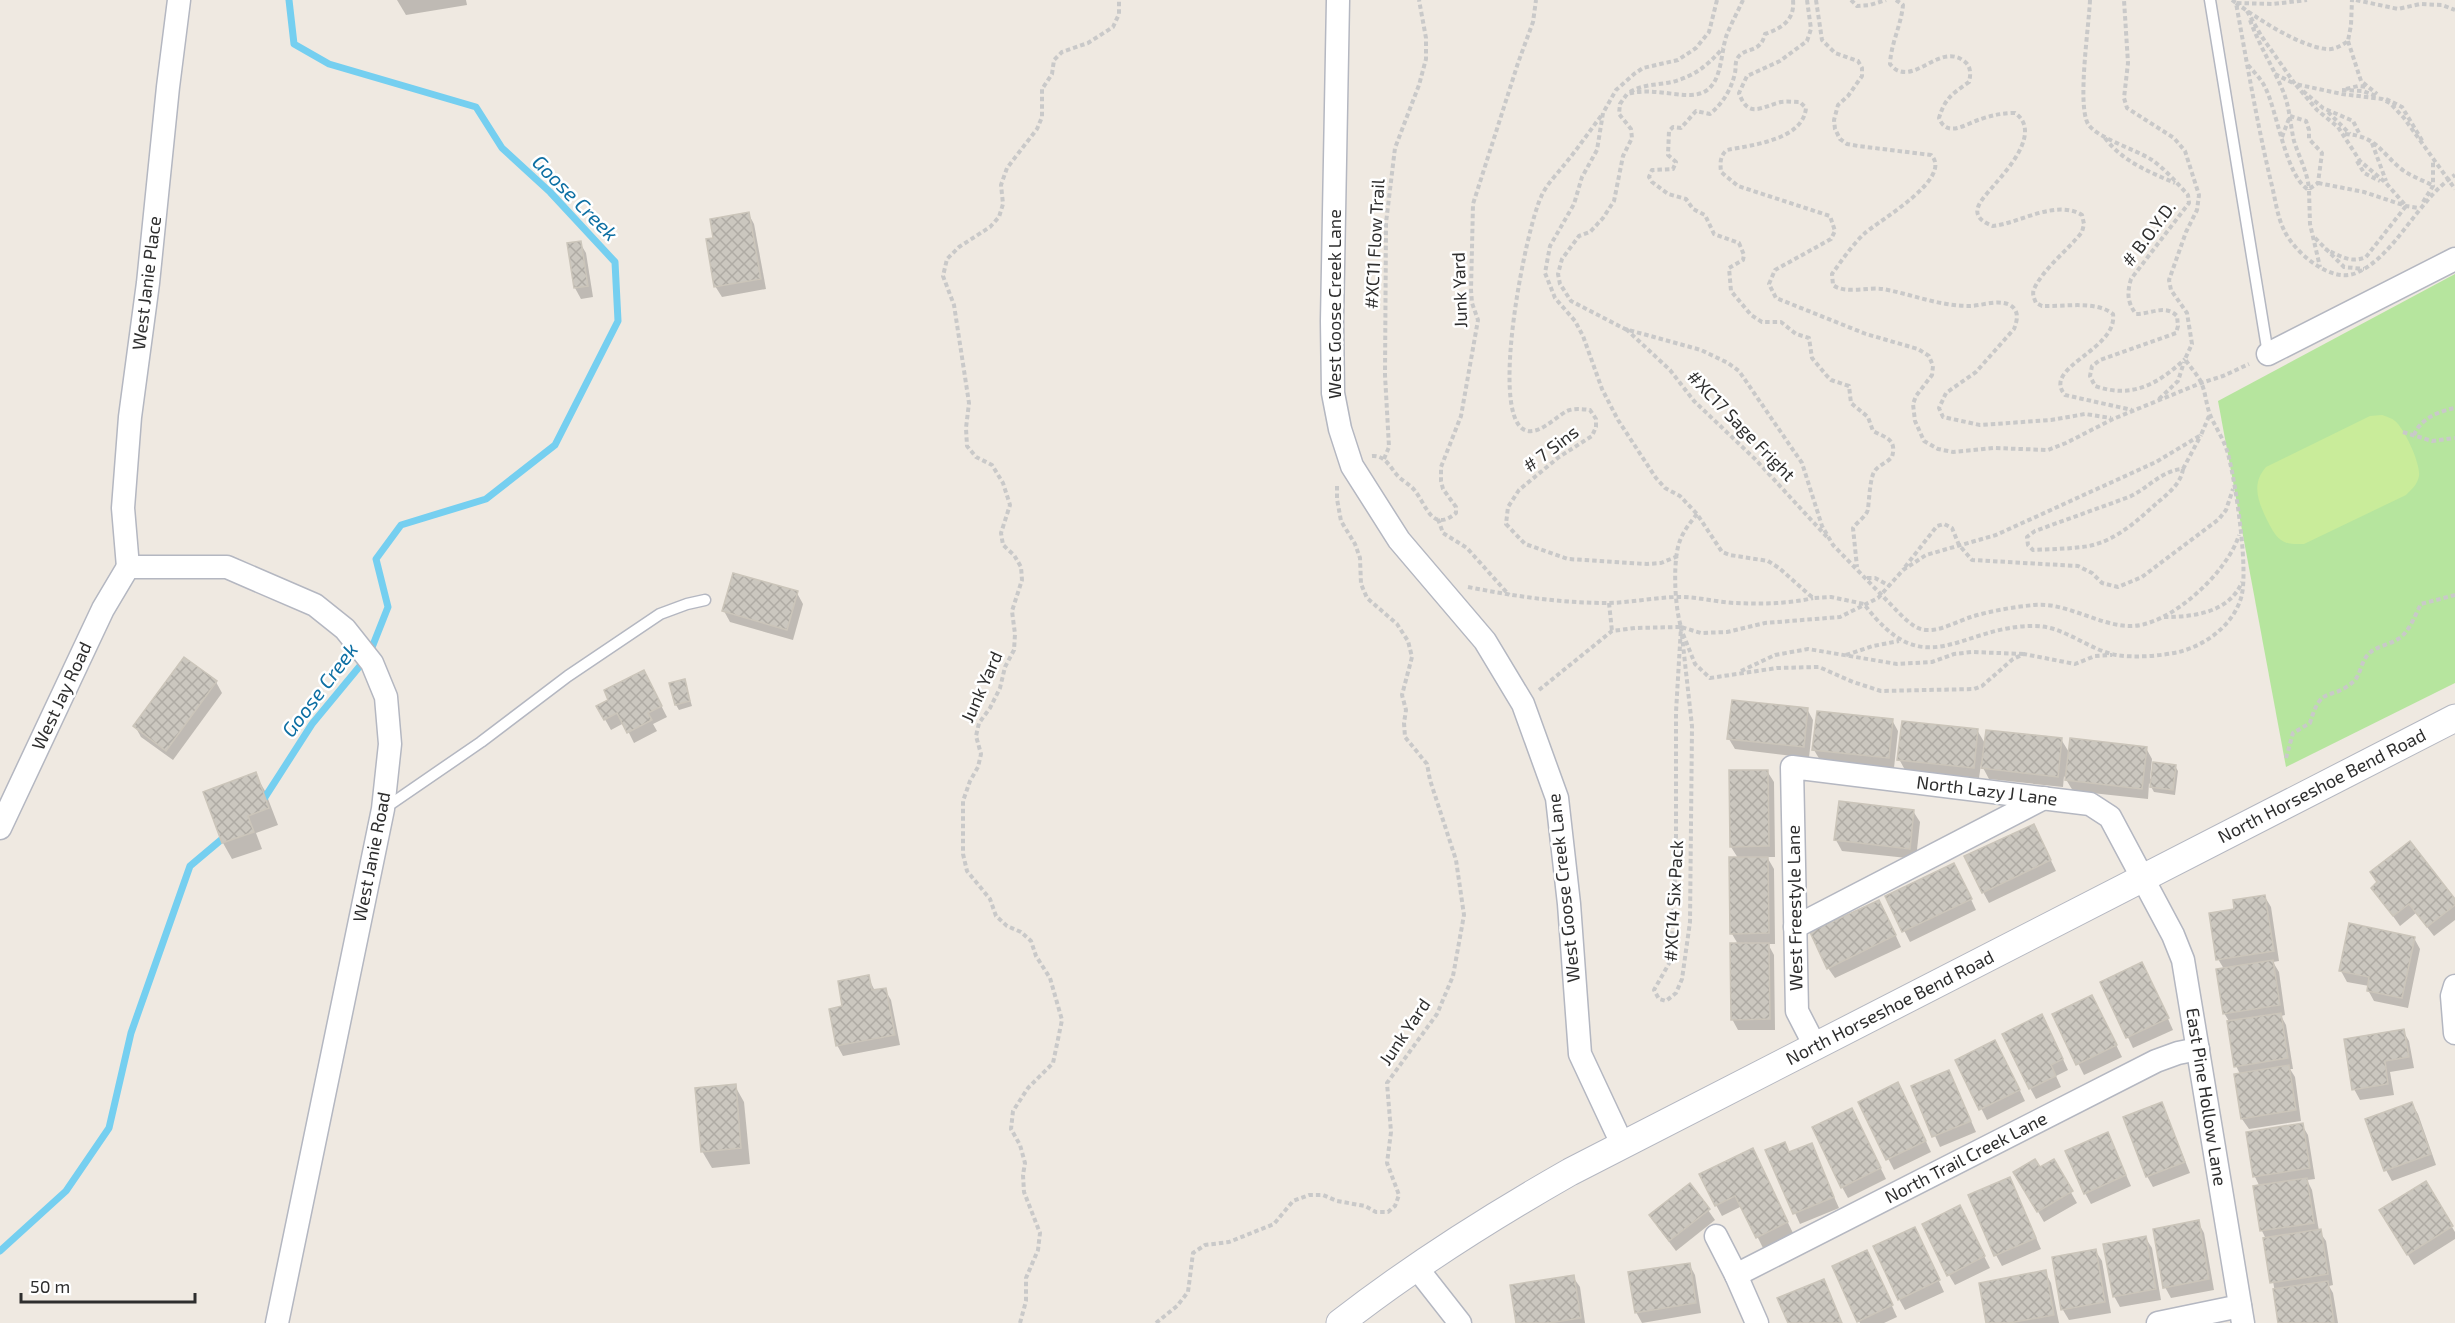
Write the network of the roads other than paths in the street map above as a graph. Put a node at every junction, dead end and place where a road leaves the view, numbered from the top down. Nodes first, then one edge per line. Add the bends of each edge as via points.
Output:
1 (179, 0) edge
2 (1338, 0) edge
3 (2210, 0) edge
4 (2455, 259) edge
5 (2268, 354) joint
6 (128, 567) junction
7 (705, 600) dead end
8 (2455, 718) edge
9 (1792, 767) joint
10 (2044, 798) junction
11 (382, 809) junction
12 (0, 828) edge
13 (2144, 878) junction
14 (1796, 927) junction
15 (2455, 986) edge
16 (2455, 1033) edge
17 (1815, 1046) junction
18 (2198, 1050) junction
19 (1623, 1146) junction
20 (1716, 1236) dead end
21 (1416, 1267) junction
22 (1736, 1275) junction
23 (2241, 1315) edge
24 (277, 1323) edge
25 (1341, 1323) edge
26 (1460, 1323) edge
27 (1757, 1323) edge
28 (2158, 1323) edge

1 - 6 street, West Janie Place via 130,417 123,508
2 - 19 street, West Goose Creek Lane via 1332,321 1334,393 1340,429 1352,466 1399,540 1485,640 1523,704 1557,798 1580,1054
3 - 5 lane
4 - 5 street
6 - 11 street, West Janie Road via 227,567 315,604 345,629 372,663 386,697 390,744
6 - 12 street, West Jay Road via 88,640
7 - 11 lane via 660,614
8 - 13 street, North Horseshoe Bend Road
9 - 10 street, North Lazy J Lane
9 - 14 street, West Freestyle Lane
10 - 13 street, North Lazy J Lane via 2090,804 2110,817
10 - 14 street
11 - 24 street, West Janie Road
13 - 17 street, North Horseshoe Bend Road
13 - 18 street, East Pine Hollow Lane via 2183,960
14 - 17 street, West Freestyle Lane via 1797,1011
15 - 16 street
17 - 19 street, North Horseshoe Bend Road
18 - 22 street, North Trail Creek Lane via 2156,1061
18 - 23 street, East Pine Hollow Lane
19 - 21 street, North Horseshoe Bend Road via 1487,1219
20 - 22 street
21 - 25 street, North Horseshoe Bend Road
21 - 26 street
22 - 27 street
23 - 28 street

